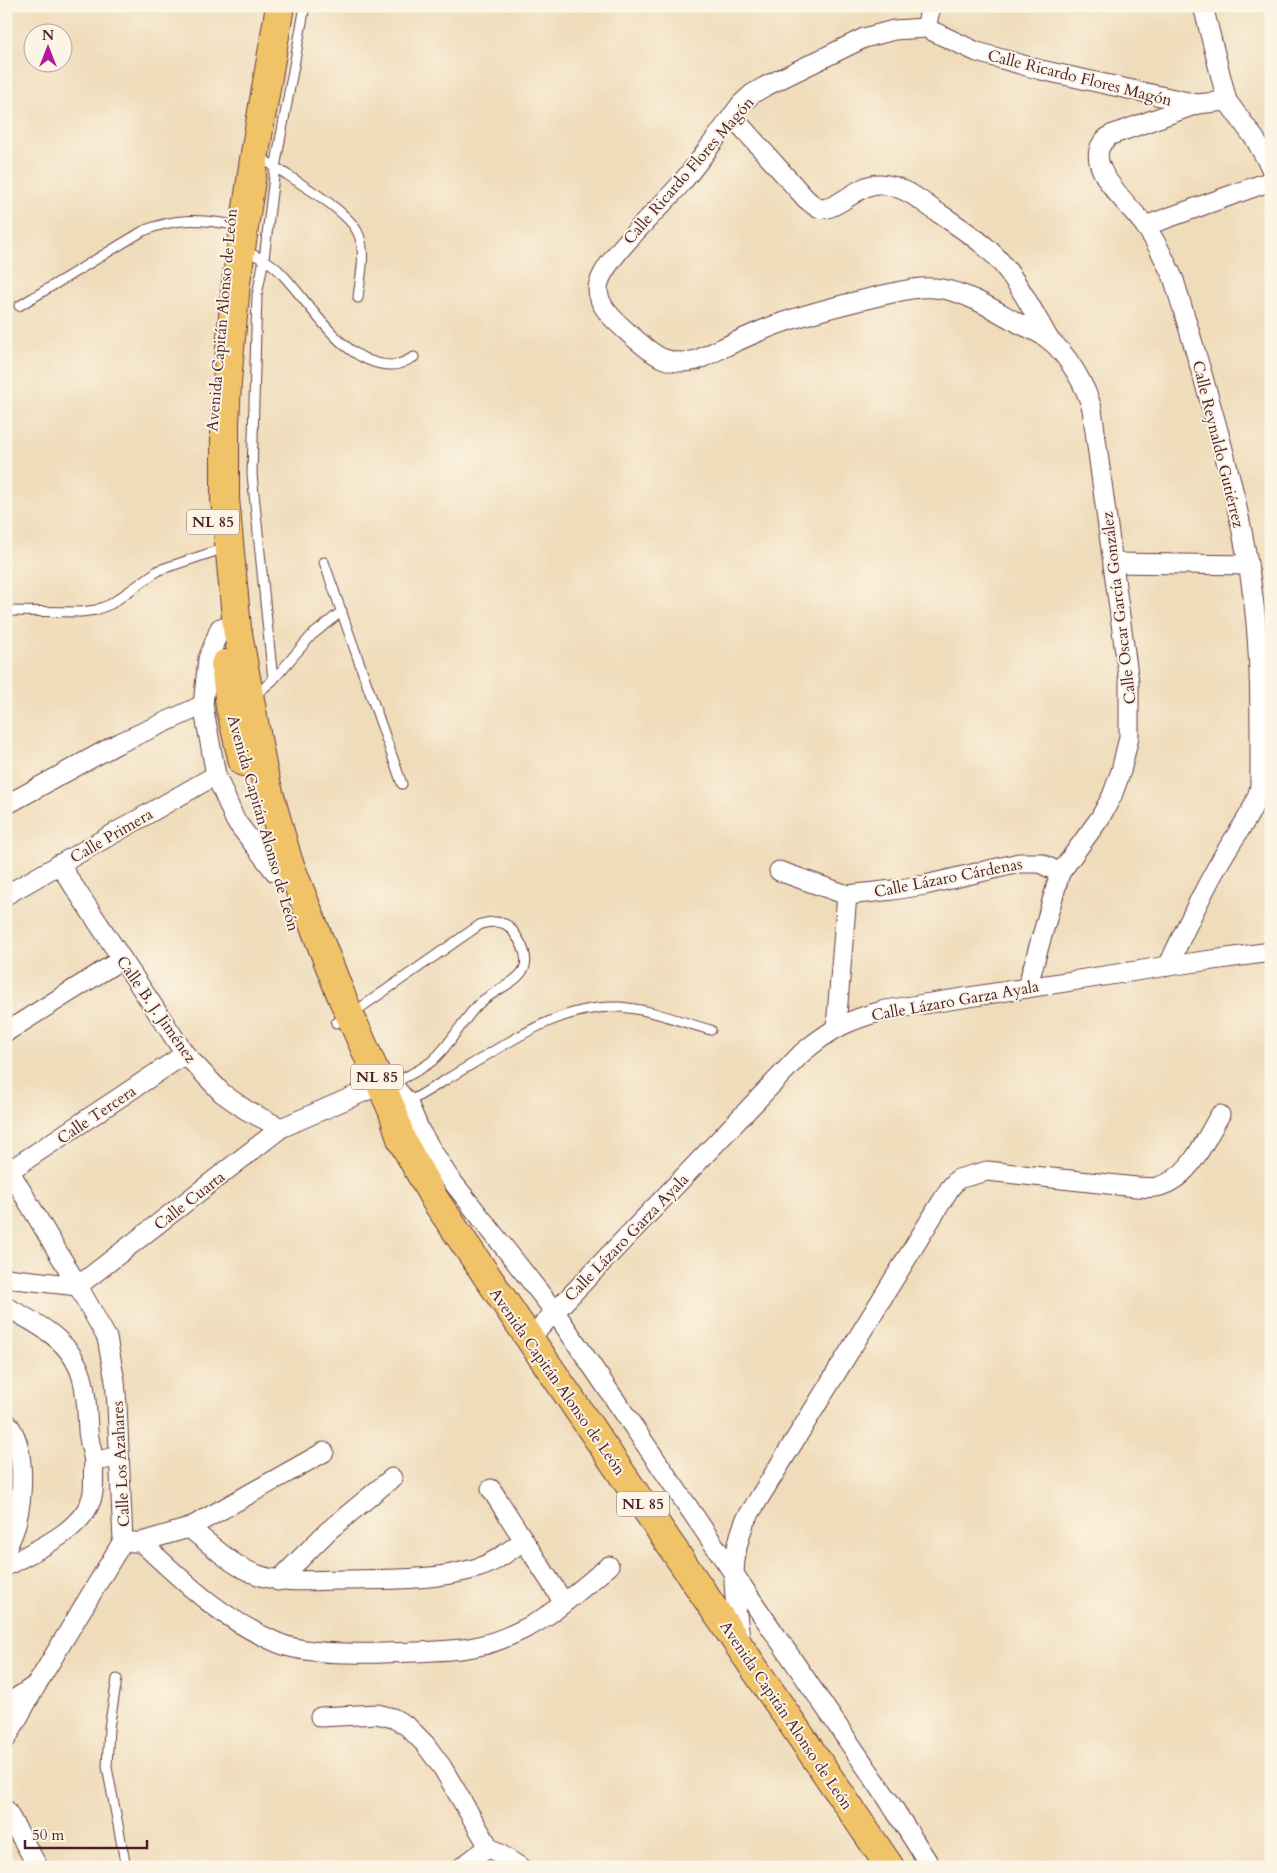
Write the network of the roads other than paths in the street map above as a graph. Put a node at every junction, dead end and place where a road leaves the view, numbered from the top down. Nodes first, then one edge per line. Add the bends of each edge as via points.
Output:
1 (262, 6) edge
2 (280, 6) edge
3 (304, 6) edge
4 (931, 6) edge
5 (1203, 6) edge
6 (926, 28) junction
7 (1227, 100) junction
8 (1197, 104) junction
9 (732, 116) junction
10 (265, 160) junction
11 (1100, 164) joint
12 (1271, 168) edge
13 (1271, 181) edge
14 (229, 224) junction
15 (1145, 226) junction
16 (252, 255) junction
17 (358, 298) dead end
18 (19, 306) dead end
19 (1049, 339) junction
20 (414, 357) dead end
21 (659, 358) joint
22 (222, 549) junction
23 (324, 562) dead end
24 (1114, 563) junction
25 (1248, 565) junction
26 (1262, 604) edge
27 (6, 611) edge
28 (342, 611) junction
29 (220, 628) junction
30 (273, 680) junction
31 (239, 703) junction
32 (203, 705) junction
33 (216, 775) junction
34 (402, 784) dead end
35 (6, 805) edge
36 (59, 864) junction
37 (780, 871) dead end
38 (275, 872) junction
39 (1060, 873) junction
40 (6, 895) edge
41 (847, 895) junction
42 (1271, 952) edge
43 (122, 959) junction
44 (1168, 966) junction
45 (1027, 988) junction
46 (343, 1019) junction
47 (836, 1028) junction
48 (711, 1030) dead end
49 (6, 1032) edge
50 (185, 1054) junction
51 (380, 1086) junction
52 (395, 1111) junction
53 (1220, 1115) dead end
54 (282, 1128) junction
55 (7, 1170) edge
56 (6, 1278) edge
57 (78, 1286) junction
58 (6, 1307) edge
59 (555, 1312) junction
60 (530, 1338) junction
61 (6, 1422) edge
62 (324, 1452) dead end
63 (119, 1457) junction
64 (94, 1461) junction
65 (392, 1478) dead end
66 (491, 1489) dead end
67 (189, 1528) junction
68 (523, 1541) junction
69 (132, 1542) junction
70 (6, 1549) edge
71 (6, 1566) edge
72 (609, 1566) dead end
73 (733, 1574) junction
74 (278, 1581) junction
75 (564, 1603) junction
76 (741, 1647) junction
77 (117, 1679) dead end
78 (37, 1684) junction
79 (6, 1705) edge
80 (320, 1717) dead end
81 (6, 1739) edge
82 (6, 1810) edge
83 (489, 1847) junction
84 (38, 1867) edge
85 (126, 1867) edge
86 (462, 1867) edge
87 (520, 1867) edge
88 (890, 1867) edge
89 (931, 1867) edge

1 - 14 main road, Avenida Capitán Alonso de León / NL 85
2 - 10 main road, Avenida Capitán Alonso de León / NL 85
3 - 10 lane
4 - 6 street
5 - 7 street
6 - 8 street, Calle Ricardo Flores Magón via 977,52 1003,60
6 - 9 street, Calle Ricardo Flores Magón via 894,30 864,38 752,94
7 - 8 street, Calle Ricardo Flores Magón
7 - 12 street
8 - 11 street, Calle Ricardo Flores Magón via 1103,140 1099,148
9 - 19 street, Calle Oscar García González via 806,199 818,208 830,208 856,191 878,184 896,186 920,199 987,248 1021,292
9 - 21 street, Calle Ricardo Flores Magón via 678,186 614,256 600,281 599,298 615,321
10 - 16 main road, Avenida Capitán Alonso de León / NL 85
10 - 17 lane via 330,204 358,233 362,262
11 - 15 street, Calle Reynaldo Gutiérrez via 1107,182
13 - 15 street
14 - 18 lane via 200,219 162,223 143,231
14 - 22 main road, Avenida Capitán Alonso de León / NL 85 via 210,412 211,490
15 - 25 street, Calle Reynaldo Gutiérrez via 1174,280 1233,485
16 - 20 lane via 280,271 340,341 357,354 370,362 395,365
16 - 22 main road, Avenida Capitán Alonso de León / NL 85 via 226,382
16 - 30 lane via 257,295 252,474
19 - 21 street, Calle Oscar García González via 958,292 919,288 783,322 697,360 684,363
19 - 24 street, Calle Oscar García González via 1067,360 1089,396
22 - 27 lane via 159,570 96,610
22 - 29 main road, Avenida Capitán Alonso de León / NL 85
22 - 31 main road, Avenida Capitán Alonso de León / NL 85 via 237,628
23 - 28 lane
24 - 25 street
24 - 39 street, Calle Oscar García González via 1129,682 1129,737 1121,772 1108,803
25 - 26 street, Calle Reynaldo Gutiérrez
26 - 44 street, Calle Reynaldo Gutiérrez via 1260,786 1257,799 1252,813 1206,886
28 - 30 lane via 310,636
28 - 34 lane
29 - 31 main road, Avenida Capitán Alonso de León / NL 85
29 - 32 street via 208,659
30 - 31 lane
31 - 38 main road, Avenida Capitán Alonso de León / NL 85 via 241,757
31 - 46 main road, Avenida Capitán Alonso de León / NL 85 via 288,860
32 - 33 street
32 - 35 street via 117,744
33 - 36 street, Calle Primera
33 - 38 street via 235,820
36 - 40 street, Calle Primera
36 - 43 street, Calle B. J. Jiménez
37 - 41 street
38 - 46 main road, Avenida Capitán Alonso de León / NL 85 via 295,931 326,1004
39 - 41 street, Calle Lázaro Cárdenas via 1040,863 1019,863 925,885
39 - 45 street, Calle Oscar García González
41 - 47 street
42 - 44 street, Calle Lázaro Garza Ayala
43 - 49 street
43 - 50 street, Calle B. J. Jiménez
44 - 45 street, Calle Lázaro Garza Ayala
45 - 47 street, Calle Lázaro Garza Ayala via 886,1010 856,1018
46 - 51 main road, Avenida Capitán Alonso de León / NL 85
46 - 51 lane via 481,924 490,921 505,924 512,929 524,950 522,973 481,1002 432,1062
47 - 59 street, Calle Lázaro Garza Ayala via 802,1053
48 - 52 lane via 636,1010 596,1008 581,1011 521,1034
50 - 54 street, Calle B. J. Jiménez via 222,1093 246,1110
50 - 55 street, Calle Tercera
51 - 52 main road, Avenida Capitán Alonso de León / NL 85
51 - 54 street, Calle Cuarta
52 - 59 street via 420,1131 448,1176
52 - 60 main road, Avenida Capitán Alonso de León / NL 85 via 401,1139 435,1200
53 - 73 street via 1184,1172 1156,1187 987,1171 958,1179 940,1202 746,1521 736,1549
54 - 57 street, Calle Cuarta
55 - 57 street, Calle Los Azahares
56 - 57 street
57 - 63 street, Calle Los Azahares via 107,1338 115,1382
58 - 64 street via 38,1323 72,1355 84,1381
59 - 60 street, Calle Lázaro Garza Ayala
59 - 73 street
60 - 76 main road, Avenida Capitán Alonso de León / NL 85
61 - 70 street via 20,1453 20,1480 18,1518
62 - 67 street
63 - 64 street
63 - 69 street, Calle Los Azahares
64 - 71 street via 93,1494 84,1514 53,1541
65 - 74 street via 328,1531
66 - 68 street
67 - 69 street
67 - 74 street via 233,1563
68 - 74 street via 494,1560 462,1572 390,1579
68 - 75 street
69 - 75 street via 230,1619 280,1644 300,1649 374,1653 474,1647 526,1628
69 - 78 street, Calle Los Azahares
72 - 75 street
73 - 76 street
73 - 89 street
76 - 88 main road, Avenida Capitán Alonso de León / NL 85
77 - 85 lane via 106,1749
78 - 79 street
78 - 81 street, Calle Los Azahares
80 - 83 street via 376,1714 407,1726 442,1767
82 - 84 street
83 - 86 street
83 - 87 street

